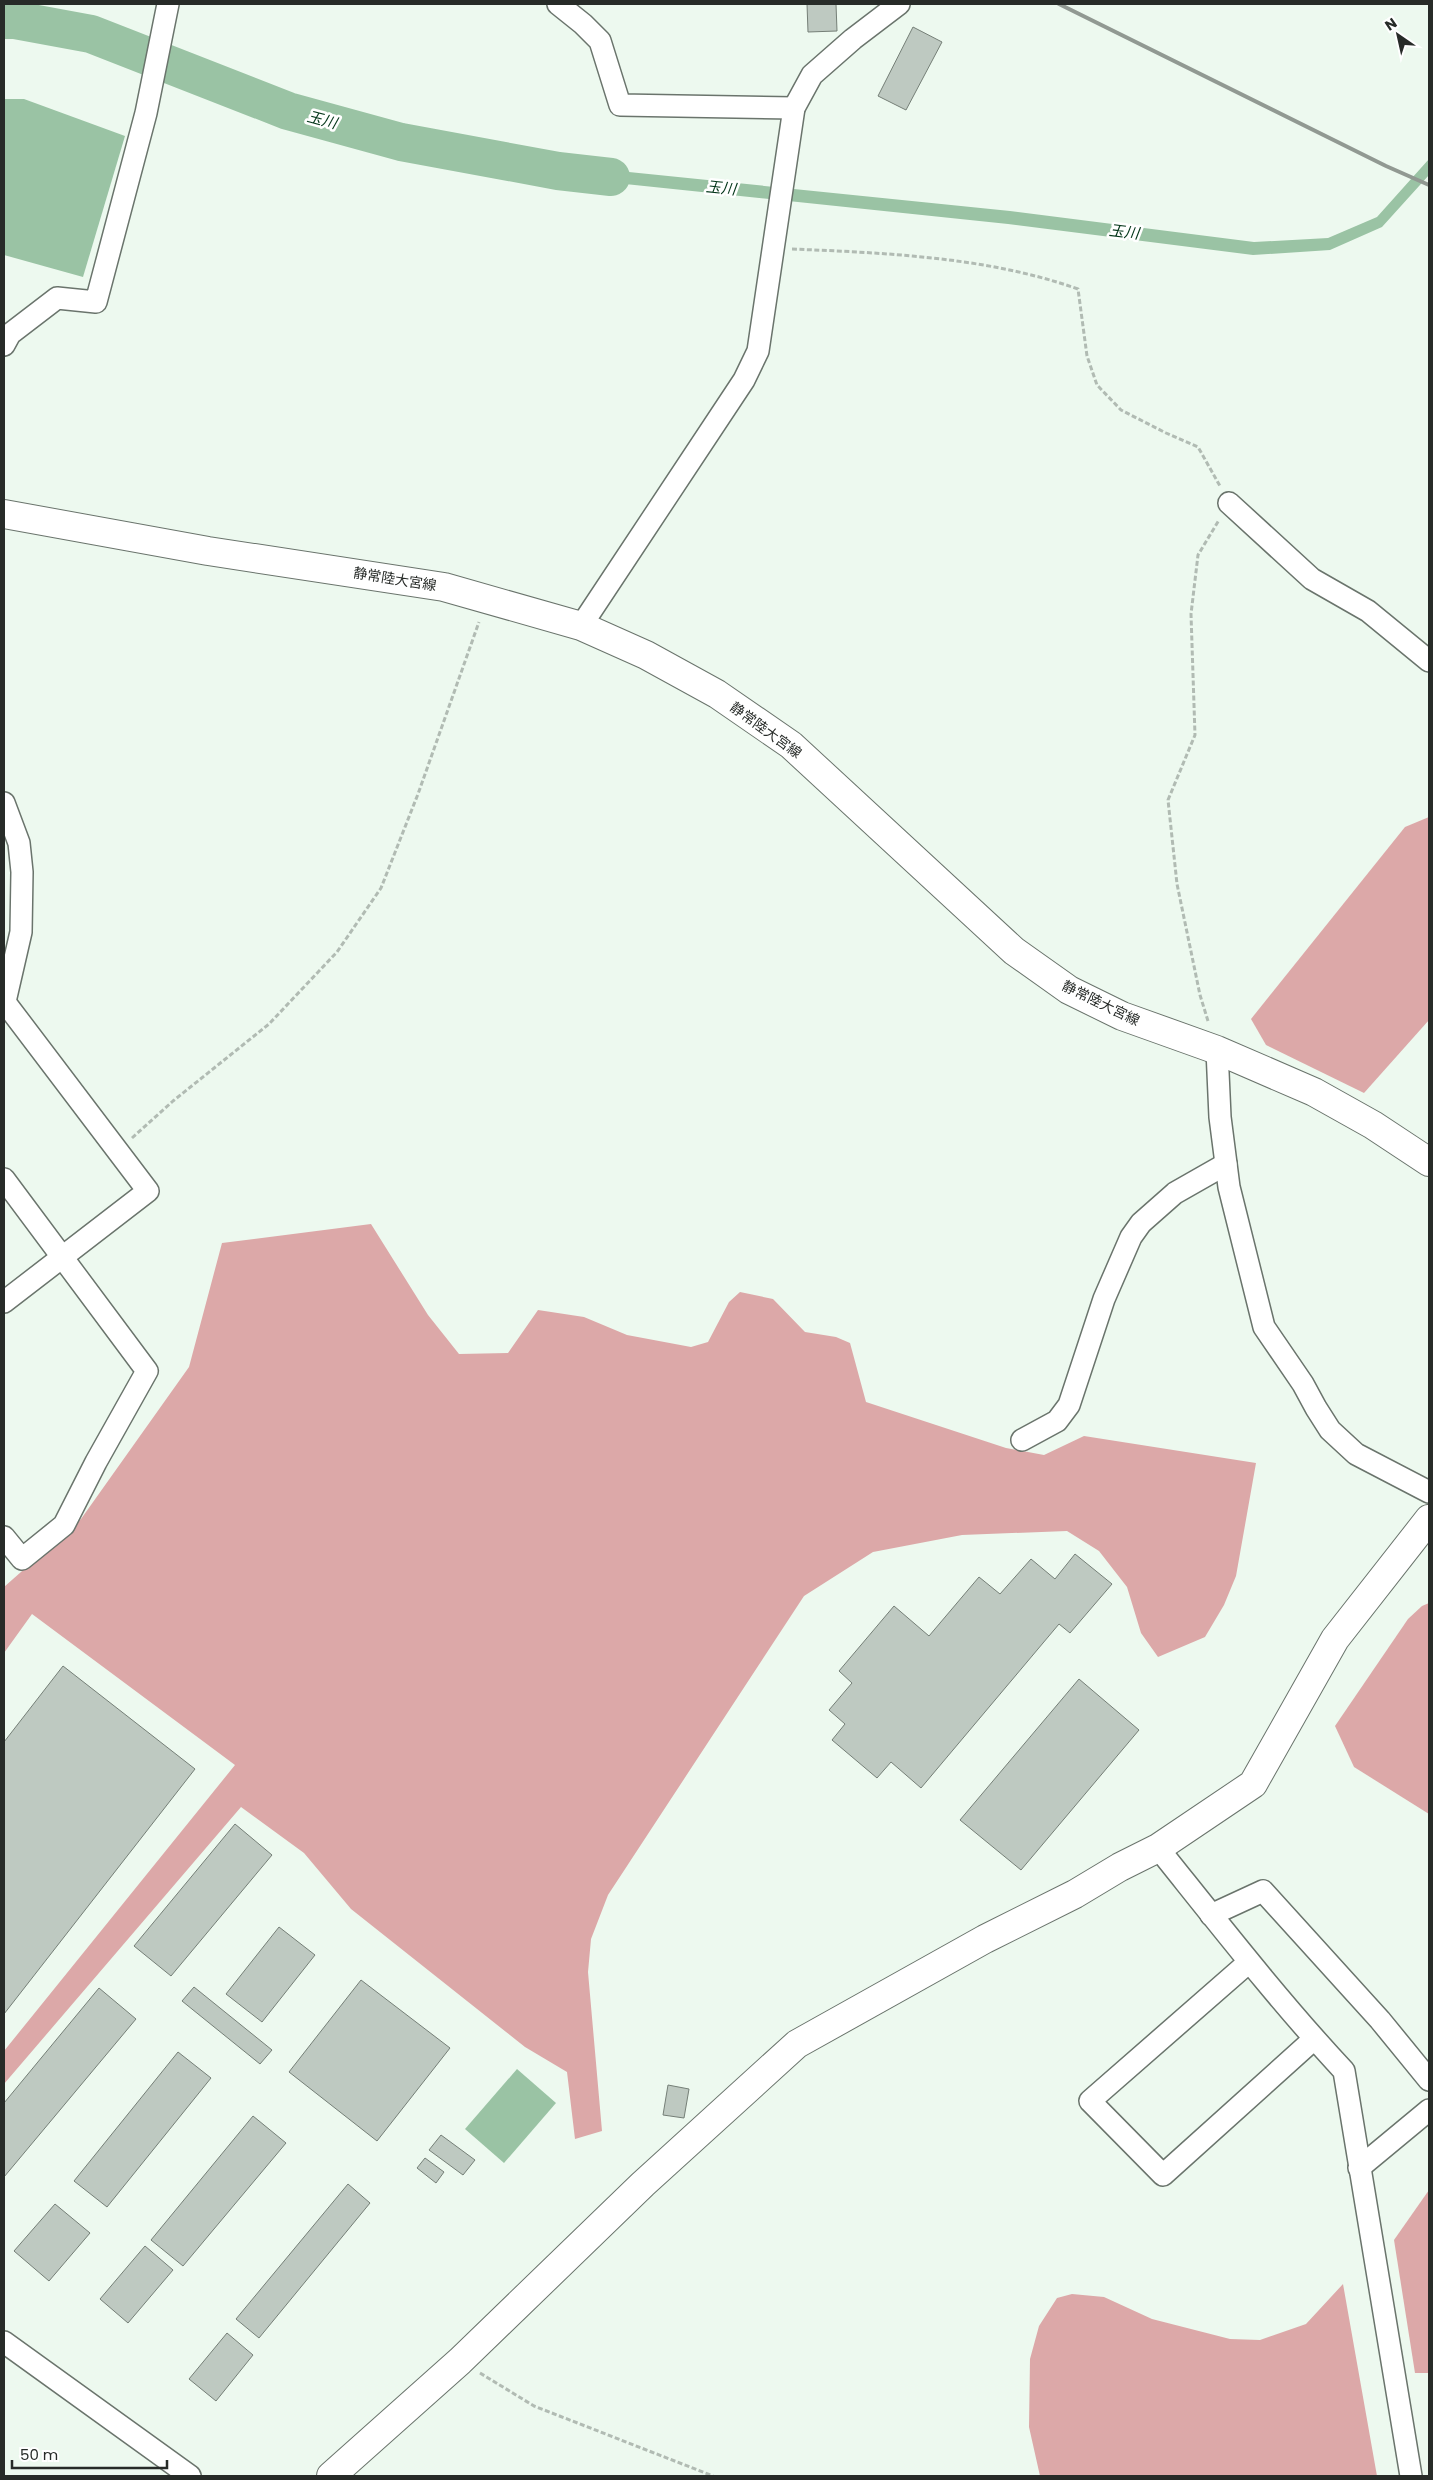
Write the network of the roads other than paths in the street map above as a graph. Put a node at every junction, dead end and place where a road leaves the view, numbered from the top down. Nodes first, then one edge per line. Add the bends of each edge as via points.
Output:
1 (168, 4) edge
2 (558, 4) edge
3 (899, 4) edge
4 (794, 108) junction
5 (4, 345) edge
6 (1229, 503) road end
7 (4, 514) edge
8 (581, 626) junction
9 (1429, 661) edge
10 (4, 803) edge
11 (4, 1003) edge
12 (1217, 1050) junction
13 (1429, 1162) edge
14 (1226, 1164) junction
15 (4, 1179) edge
16 (64, 1258) junction
17 (4, 1302) edge
18 (1022, 1440) dead end
19 (1429, 1492) edge
20 (1429, 1519) edge
21 (4, 1537) edge
22 (1158, 1848) junction
23 (1211, 1915) junction
24 (1249, 1962) junction
25 (1314, 2039) junction
26 (1429, 2080) edge
27 (1429, 2110) edge
28 (1359, 2168) junction
29 (4, 2342) edge
30 (190, 2476) edge
31 (331, 2476) edge
32 (1411, 2476) edge

1 - 5 street via 146,114 96,302 56,298 10,334
2 - 4 street via 600,41 620,105
3 - 4 street via 812,75
4 - 8 street via 758,351 747,373
6 - 9 street via 1312,579 1368,611
7 - 8 main road, 静常陸大宮線 via 444,587
8 - 12 main road, 静常陸大宮線 via 646,655 717,694 791,745 1014,951 1069,990 1122,1016
10 - 11 street via 19,843 22,872 21,932
11 - 16 street via 148,1191
12 - 13 main road, 静常陸大宮線 via 1314,1092
12 - 14 street
14 - 18 street via 1175,1194 1141,1222 1131,1237 1104,1299 1069,1405 1057,1421
14 - 19 street via 1264,1327 1330,1430 1356,1454
15 - 16 street
16 - 17 street
16 - 21 street via 147,1371 64,1525 22,1559
20 - 22 main road via 1335,1639 1253,1784
22 - 23 street
22 - 31 main road via 977,1943 797,2044 643,2184 460,2362
23 - 24 street
23 - 26 street via 1263,1891 1380,2020
24 - 25 street
24 - 25 street via 1090,2101 1162,2175
25 - 28 street via 1344,2071
27 - 28 street
28 - 32 street
29 - 30 street

